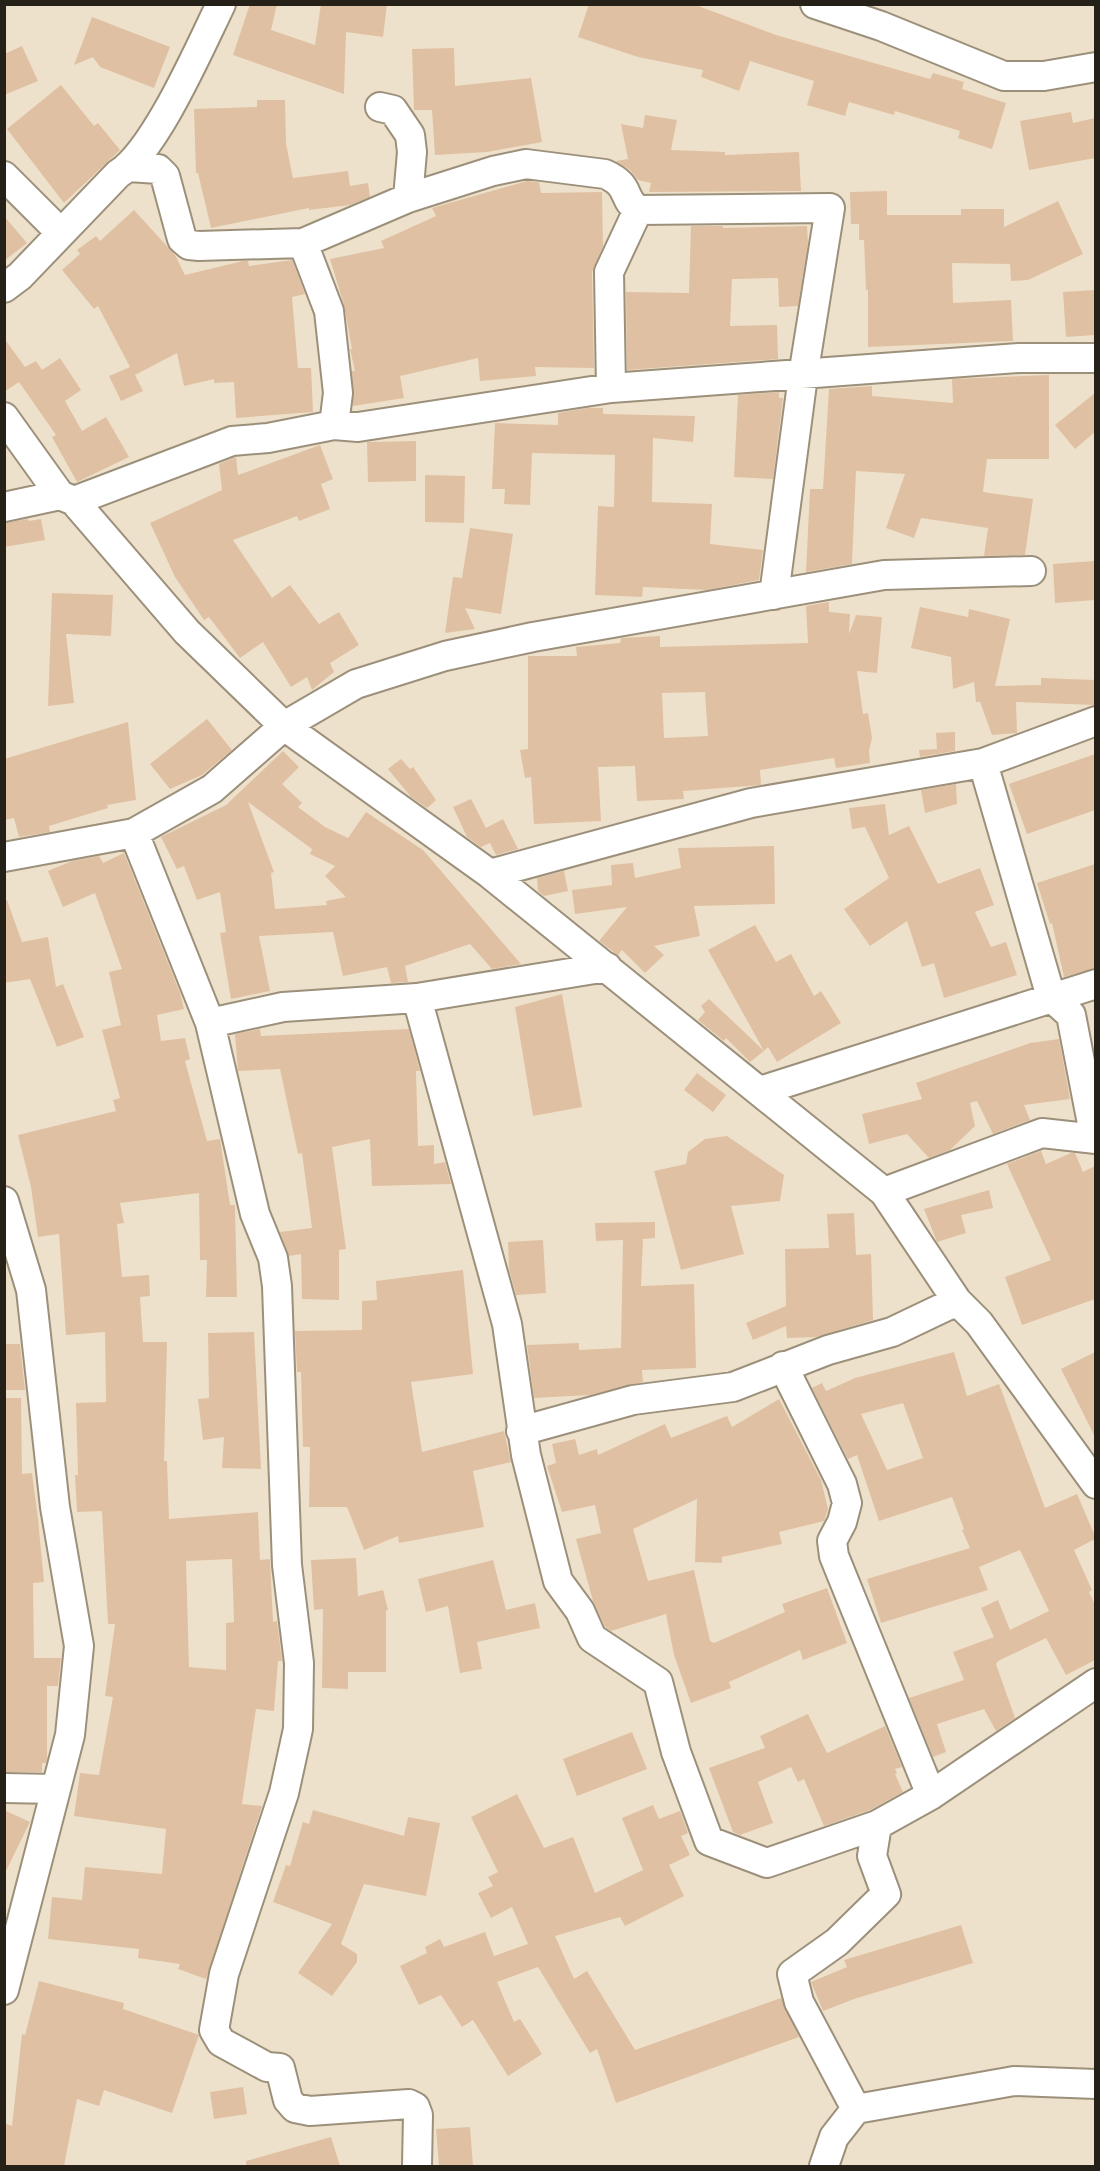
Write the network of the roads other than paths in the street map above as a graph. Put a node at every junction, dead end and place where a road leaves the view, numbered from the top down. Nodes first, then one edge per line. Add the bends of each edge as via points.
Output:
1 (221, 4) edge
2 (815, 4) edge
3 (1095, 67) edge
4 (380, 107) dead end
5 (129, 167) junction
6 (4, 176) edge
7 (408, 198) junction
8 (638, 210) junction
9 (61, 233) junction
10 (303, 243) junction
11 (4, 288) edge
12 (1095, 358) edge
13 (803, 376) junction
14 (611, 388) junction
15 (4, 417) edge
16 (334, 425) junction
17 (67, 498) junction
18 (4, 507) edge
19 (1031, 571) dead end
20 (774, 595) junction
21 (1095, 721) edge
22 (284, 726) junction
23 (983, 763) junction
24 (134, 832) junction
25 (4, 857) edge
26 (490, 874) junction
27 (607, 968) junction
28 (1095, 984) edge
29 (1051, 997) junction
30 (417, 998) junction
31 (210, 1023) junction
32 (760, 1091) junction
33 (1095, 1139) edge
34 (884, 1192) junction
35 (4, 1201) edge
36 (957, 1300) junction
37 (783, 1366) junction
38 (522, 1431) junction
39 (1095, 1484) edge
40 (1095, 1683) edge
41 (4, 1788) edge
42 (56, 1789) junction
43 (931, 1795) junction
44 (877, 1825) junction
45 (4, 1990) edge
46 (1095, 2084) edge
47 (856, 2109) junction
48 (417, 2166) edge
49 (824, 2166) edge

1 - 5 street via 166,113
2 - 3 street via 1004,76 1044,76
4 - 7 street via 393,110 410,135
5 - 9 street
5 - 10 street via 158,169 165,176 182,239 189,245
6 - 9 street
7 - 8 street via 526,164 605,174 627,190 630,204
7 - 10 street
8 - 13 street via 830,208
8 - 14 street via 609,272
9 - 11 street
10 - 16 street via 329,311 338,393
12 - 13 street via 1019,358
13 - 14 street
13 - 20 street
14 - 16 street via 358,427
15 - 17 street
16 - 17 street via 232,441
17 - 18 street
17 - 22 street via 187,632
19 - 20 street via 884,575
20 - 22 street via 445,656 356,684
21 - 23 street
22 - 24 street via 212,789
22 - 26 street
23 - 26 street via 751,803
23 - 29 street
24 - 25 street
24 - 31 street
26 - 27 street
27 - 30 street
27 - 32 street
28 - 29 street
29 - 32 street
29 - 33 street via 1071,1015
30 - 31 street via 282,1007
30 - 38 street via 507,1324
31 - 48 street via 255,1214 273,1258 277,1286 287,1565 299,1663 297,1729 284,1792 224,1974 214,2030 220,2042 267,2067 280,2068 288,2100 295,2108 310,2111 409,2104 415,2107
32 - 34 street
33 - 34 street via 1042,1133
34 - 36 street
35 - 42 street via 31,1290 55,1507 79,1646 70,1736
36 - 37 street via 892,1332
36 - 39 street via 980,1323
37 - 38 street via 733,1387 633,1400
37 - 43 street via 842,1484 847,1503 832,1541 834,1556
38 - 44 street via 558,1581 580,1611 592,1638 658,1682 676,1752 709,1842 767,1863
40 - 43 street
41 - 42 street
42 - 45 street
43 - 44 street
44 - 47 street via 872,1856 886,1894 837,1942 792,1974 799,2002
46 - 47 street via 1014,2081
47 - 49 street via 834,2137

